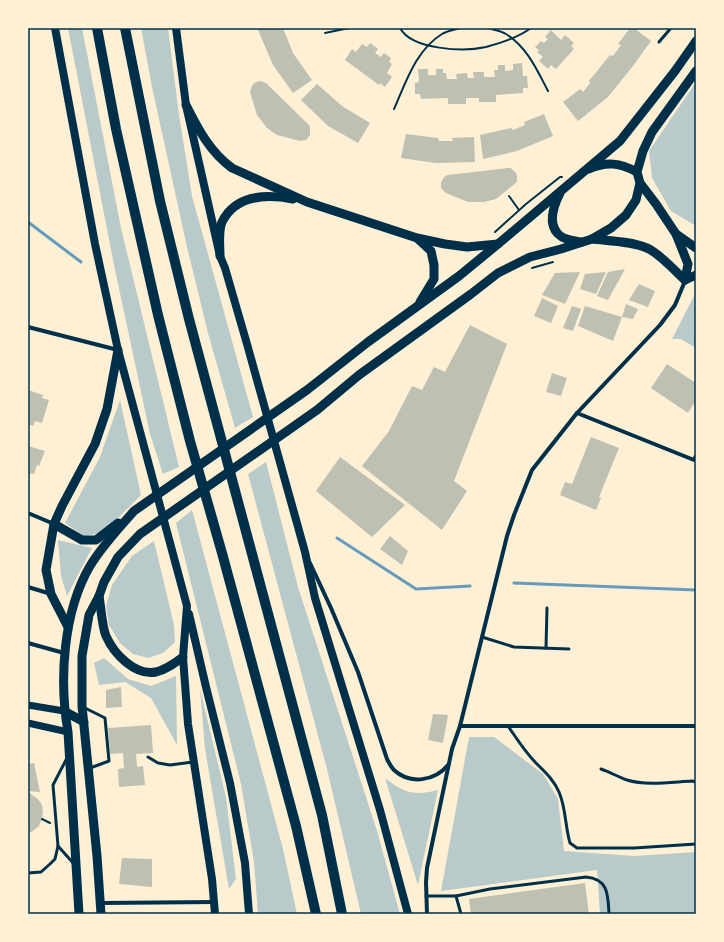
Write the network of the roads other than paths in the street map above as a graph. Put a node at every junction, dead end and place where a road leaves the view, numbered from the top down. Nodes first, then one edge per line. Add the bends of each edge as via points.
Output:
1 (55, 28) edge
2 (97, 28) edge
3 (125, 28) edge
4 (176, 28) edge
5 (671, 28) edge
6 (696, 41) edge
7 (659, 42) dead end
8 (696, 71) edge
9 (186, 105) junction
10 (637, 172) junction
11 (576, 179) junction
12 (640, 183) junction
13 (562, 189) junction
14 (307, 202) junction
15 (676, 234) junction
16 (417, 238) junction
17 (592, 239) junction
18 (581, 242) junction
19 (498, 244) junction
20 (696, 248) edge
21 (220, 256) junction
22 (696, 275) edge
23 (685, 280) junction
24 (417, 307) junction
25 (28, 327) edge
26 (118, 350) junction
27 (577, 413) junction
28 (695, 459) edge
29 (134, 511) junction
30 (28, 512) edge
31 (54, 524) junction
32 (305, 552) junction
33 (28, 587) edge
34 (51, 594) junction
35 (99, 596) junction
36 (187, 606) junction
37 (547, 608) dead end
38 (68, 627) junction
39 (482, 637) junction
40 (28, 643) edge
41 (546, 648) junction
42 (569, 649) dead end
43 (64, 653) junction
44 (184, 657) junction
45 (28, 705) edge
46 (82, 706) junction
47 (64, 712) junction
48 (84, 722) junction
49 (28, 723) edge
50 (460, 726) junction
51 (508, 726) junction
52 (696, 726) edge
53 (68, 732) junction
54 (452, 749) junction
55 (69, 754) junction
56 (148, 757) dead end
57 (194, 762) junction
58 (88, 769) junction
59 (601, 769) dead end
60 (696, 782) edge
61 (696, 844) edge
62 (58, 846) junction
63 (76, 867) junction
64 (28, 873) edge
65 (426, 896) junction
66 (456, 896) junction
67 (214, 902) junction
68 (101, 903) junction
69 (79, 914) edge
70 (101, 914) edge
71 (215, 914) edge
72 (249, 914) edge
73 (316, 914) edge
74 (342, 914) edge
75 (408, 914) edge
76 (427, 914) edge
77 (461, 914) edge
78 (609, 914) edge

1 - 26 main road via 95,244
2 - 73 highway via 116,129 158,315 296,826
3 - 74 highway via 160,201 189,319 322,815
4 - 9 main road
5 - 7 lane
6 - 11 main road via 620,141
8 - 10 main road via 652,132 643,150
9 - 14 main road via 210,147 222,160 232,168
9 - 21 main road
10 - 11 main road via 616,163 605,164 591,168
10 - 12 main road
11 - 13 main road
12 - 15 main road
12 - 17 main road via 636,200 626,215
13 - 18 main road via 554,206 552,222 557,233 564,238
13 - 19 main road
14 - 16 main road
14 - 21 main road via 272,196 246,200 235,207 222,223
15 - 20 main road
15 - 23 main road via 688,264
16 - 19 main road via 467,246
16 - 24 main road via 431,251 434,265 434,279
17 - 18 main road
17 - 23 main road via 648,248
18 - 35 main road via 530,257 498,273 359,375 318,410 140,534 118,557
19 - 24 main road
21 - 32 main road
22 - 23 main road
23 - 27 street via 675,305 660,325
24 - 29 main road via 307,390
25 - 26 street
26 - 31 main road via 107,409 95,444
26 - 36 main road
27 - 28 street
27 - 39 street via 532,470 507,536
29 - 31 main road via 96,540 82,540
29 - 38 main road via 90,565 78,591
30 - 31 street
31 - 34 main road via 46,570
32 - 54 street via 358,672 387,759 394,770 414,780 438,775 448,765
32 - 75 main road via 315,598 380,810
33 - 34 street
34 - 38 main road
35 - 44 main road via 106,637 122,659 133,668 154,672
35 - 46 main road via 89,615 82,656
36 - 44 main road
36 - 72 main road via 230,783 246,864
37 - 41 lane
38 - 43 main road
39 - 41 lane via 514,647
39 - 50 street
40 - 43 street
41 - 42 lane
43 - 47 main road
44 - 57 main road via 188,724
45 - 47 street
46 - 48 main road
46 - 58 lane via 105,718 109,761
47 - 48 main road
47 - 53 main road
48 - 53 main road
48 - 58 main road
49 - 53 street
50 - 51 street
50 - 54 street
51 - 52 street
51 - 61 lane via 559,790 570,843 576,848
53 - 55 main road
54 - 65 street via 427,868
55 - 62 lane via 53,785
55 - 63 main road
56 - 57 lane via 158,763 170,765
57 - 67 main road
58 - 68 main road
59 - 60 lane via 628,781
62 - 63 lane
62 - 64 lane via 55,859 50,864 41,872
63 - 69 main road
65 - 66 lane
65 - 76 street
66 - 77 lane
66 - 78 lane via 490,889 592,878 605,887
67 - 68 street
67 - 71 main road
68 - 70 main road

